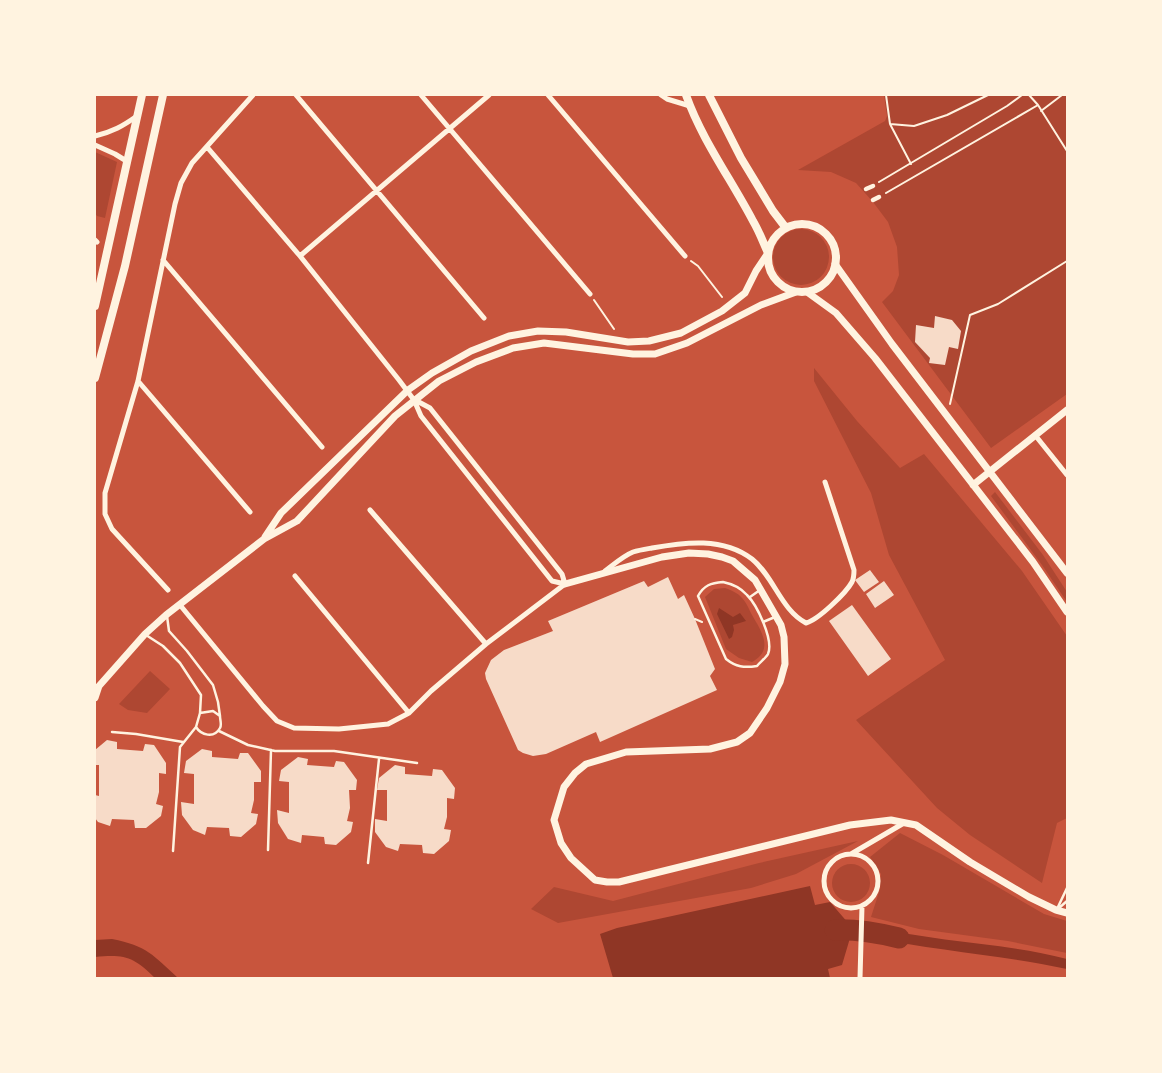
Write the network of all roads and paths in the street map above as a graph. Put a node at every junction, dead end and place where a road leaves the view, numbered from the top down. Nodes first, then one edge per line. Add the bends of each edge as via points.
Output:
1 (142, 95) edge
2 (162, 95) edge
3 (253, 95) edge
4 (296, 95) edge
5 (421, 95) edge
6 (489, 95) edge
7 (548, 95) edge
8 (662, 95) edge
9 (686, 95) edge
10 (709, 95) edge
11 (886, 95) edge
12 (988, 95) edge
13 (1022, 95) edge
14 (1030, 95) edge
15 (1062, 95) edge
16 (1038, 105) junction
17 (690, 106) junction
18 (1041, 111) junction
19 (138, 116) junction
20 (890, 124) junction
21 (449, 129) junction
22 (95, 136) edge
23 (95, 145) edge
24 (207, 146) junction
25 (1067, 151) edge
26 (128, 162) junction
27 (911, 164) junction
28 (873, 186) joint
29 (866, 189) dead end
30 (376, 191) junction
31 (879, 197) joint
32 (873, 200) dead end
33 (786, 228) junction
34 (768, 253) junction
35 (300, 256) junction
36 (684, 256) joint
37 (162, 260) junction
38 (1067, 261) edge
39 (835, 264) junction
40 (796, 292) junction
41 (807, 292) junction
42 (590, 294) joint
43 (722, 297) dead end
44 (95, 306) edge
45 (484, 318) dead end
46 (614, 329) dead end
47 (95, 378) edge
48 (138, 381) junction
49 (408, 390) junction
50 (414, 400) junction
51 (1067, 410) edge
52 (948, 417) junction
53 (1035, 435) junction
54 (322, 447) dead end
55 (990, 471) junction
56 (1067, 475) edge
57 (825, 482) dead end
58 (972, 485) junction
59 (370, 510) dead end
60 (250, 512) dead end
61 (264, 539) junction
62 (602, 573) junction
63 (1067, 573) edge
64 (294, 576) dead end
65 (565, 584) junction
66 (168, 590) dead end
67 (762, 590) junction
68 (750, 598) junction
69 (180, 605) junction
70 (1067, 612) edge
71 (166, 615) junction
72 (776, 617) junction
73 (763, 622) junction
74 (145, 634) junction
75 (486, 644) junction
76 (96, 685) edge
77 (95, 698) edge
78 (200, 713) junction
79 (409, 713) junction
80 (220, 716) junction
81 (196, 726) junction
82 (218, 731) junction
83 (112, 732) dead end
84 (183, 742) junction
85 (271, 750) junction
86 (379, 759) junction
87 (417, 763) dead end
88 (905, 823) junction
89 (268, 850) dead end
90 (173, 851) dead end
91 (851, 854) junction
92 (368, 864) dead end
93 (1067, 888) edge
94 (1067, 901) edge
95 (862, 906) junction
96 (1056, 910) junction
97 (1067, 913) edge
98 (860, 978) edge

1 - 19 main road
2 - 47 main road via 125,266
3 - 24 street
4 - 30 street
5 - 21 street
6 - 21 street
7 - 36 street
8 - 17 street
9 - 17 main road
10 - 33 main road via 741,158
11 - 20 path
12 - 20 path via 948,115 914,126
13 - 27 path
14 - 16 path
15 - 18 path
16 - 18 path
16 - 31 path
17 - 34 main road
18 - 25 path
19 - 22 street via 110,133
19 - 26 main road
20 - 27 path
21 - 30 street
21 - 42 street
23 - 26 street
24 - 35 street
24 - 37 street via 181,183
26 - 44 main road
27 - 28 path
28 - 29 street
30 - 35 street
30 - 45 street
31 - 32 street
33 - 34 main road via 774,238
33 - 39 main road via 807,224 826,234 834,248
34 - 40 main road via 771,274 786,289
34 - 49 street via 745,293 722,311 681,333 649,341 628,342 566,332 538,331 509,336 432,372
35 - 49 street
36 - 43 path via 698,266
37 - 48 street
37 - 54 street
38 - 52 path via 998,304 970,315
39 - 41 main road via 826,282
39 - 52 street
40 - 41 main road
40 - 50 street via 761,305 687,344 655,354 544,343 513,348 439,381
41 - 58 street via 836,313 875,358
42 - 46 path
48 - 60 street
48 - 66 street via 105,493 105,514 112,530
49 - 50 street
49 - 61 street via 281,513
50 - 61 street via 395,416 297,521
50 - 65 street via 430,408 562,574
50 - 65 street via 420,416 552,581
51 - 53 street
52 - 55 street
53 - 55 street
53 - 56 street
55 - 58 street
55 - 63 street
57 - 62 street via 854,576 835,601 811,622 806,623 794,615 752,559 718,545 688,542 633,552
58 - 70 street via 1033,562
59 - 75 street
61 - 69 street
62 - 65 street
62 - 67 street via 662,557 708,554 733,561
64 - 79 street
65 - 75 street
67 - 68 lane
67 - 72 street
68 - 73 lane
68 - 73 lane via 738,587 723,582 713,582 698,596 726,659 746,668 758,666 768,653 769,640
69 - 71 street
69 - 79 street via 277,721 294,728 339,729 388,724
71 - 74 street
71 - 80 lane via 169,631 213,685
72 - 73 lane
72 - 88 street via 784,637 785,664 767,708 750,733 737,742 722,746 626,752 586,764 564,786 554,820 561,843 571,858 595,880 613,882 850,825 891,820
74 - 76 street
74 - 78 lane via 180,663 201,695
75 - 79 street
76 - 77 street
78 - 80 lane via 213,711
78 - 81 lane
80 - 82 lane
81 - 82 lane via 204,735
81 - 84 lane
82 - 85 lane via 248,745
83 - 84 lane
84 - 90 lane via 180,747
85 - 86 lane via 334,751
85 - 89 lane
86 - 87 lane
86 - 92 lane
88 - 91 street
88 - 96 street via 916,825 970,862
91 - 95 street via 867,860 877,876 875,893
91 - 95 street via 834,859 828,866 825,891 836,904 853,908
93 - 96 lane
94 - 96 lane
95 - 98 street
96 - 97 street

